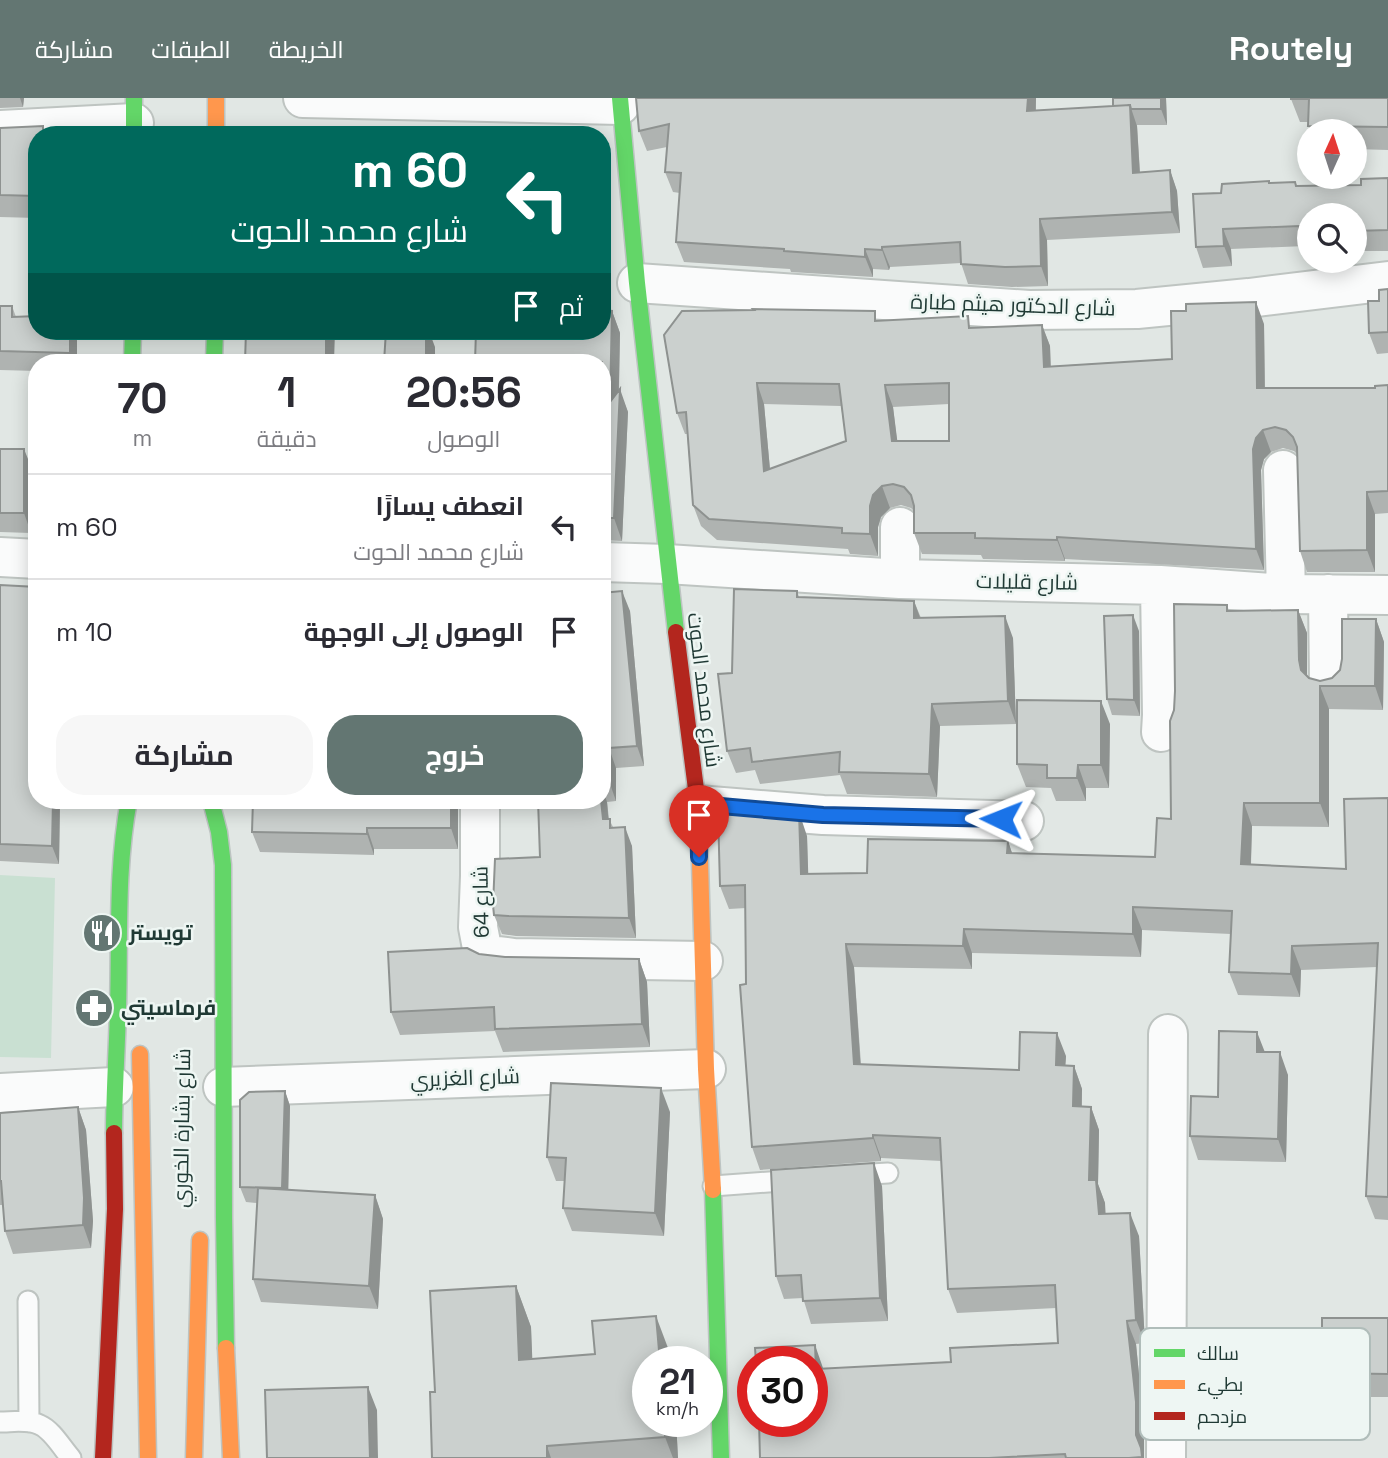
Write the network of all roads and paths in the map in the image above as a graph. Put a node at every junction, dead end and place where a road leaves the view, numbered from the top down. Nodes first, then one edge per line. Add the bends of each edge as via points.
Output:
1 (216, 98) edge
2 (303, 98) edge
3 (620, 101) edge
4 (134, 119) edge
5 (49, 126) edge
6 (216, 126) edge
7 (28, 128) edge
8 (0, 130) edge
9 (1388, 281) edge
10 (637, 283) junction
11 (1283, 470) dead end
12 (900, 527) dead end
13 (0, 557) edge
14 (28, 559) edge
15 (611, 562) edge
16 (667, 564) junction
17 (900, 579) junction
18 (1160, 585) junction
19 (1286, 594) junction
20 (1328, 594) junction
21 (1388, 595) edge
22 (1329, 683) edge
23 (1161, 732) dead end
24 (698, 804) junction
25 (127, 809) edge
26 (135, 809) edge
27 (211, 809) edge
28 (213, 809) edge
29 (480, 809) edge
30 (1024, 821) dead end
31 (137, 868) dead end
32 (208, 926) dead end
33 (703, 961) junction
34 (140, 1033) dead end
35 (1168, 1034) dead end
36 (706, 1069) junction
37 (114, 1087) junction
38 (223, 1087) junction
39 (0, 1093) edge
40 (888, 1173) dead end
41 (713, 1186) junction
42 (200, 1220) dead end
43 (28, 1301) dead end
44 (1167, 1328) edge
45 (0, 1422) edge
46 (29, 1422) junction
47 (1166, 1440) edge
48 (71, 1458) edge
49 (103, 1458) edge
50 (148, 1458) edge
51 (194, 1458) edge
52 (231, 1458) edge
53 (722, 1458) edge
54 (1166, 1458) edge

1 - 6 main road
2 - 3 street
3 - 10 main road, شارع محمد الحوت
4 - 5 street
7 - 8 street
9 - 10 street, شارع الدكتور هيثم طبارة via 1137,309 1029,310
10 - 16 main road, شارع محمد الحوت
11 - 19 street
12 - 17 street
13 - 14 street
15 - 16 street, شارع قليلات
16 - 17 street, شارع قليلات
16 - 24 main road, شارع محمد الحوت
17 - 18 street, شارع قليلات
18 - 19 street, شارع قليلات
18 - 23 street
19 - 20 street, شارع قليلات
20 - 21 street, شارع قليلات
20 - 22 street
24 - 30 street via 823,815
24 - 33 main road, شارع محمد الحوت
25 - 37 main road via 119,887
26 - 31 main road
27 - 32 main road
28 - 38 main road via 223,865
29 - 33 street, شارع 64 via 478,927 482,948 490,955
33 - 36 main road, شارع محمد الحوت
34 - 50 main road, شارع بشارة الخوري
35 - 44 street
36 - 38 street, شارع الغزيري
36 - 41 main road, شارع محمد الحوت
37 - 39 street
37 - 49 main road via 115,1209
38 - 52 main road
40 - 41 lane
41 - 53 main road, شارع محمد الحوت
42 - 51 main road, شارع بشارة الخوري
43 - 46 lane
45 - 46 lane
46 - 48 lane via 41,1425
47 - 54 street

